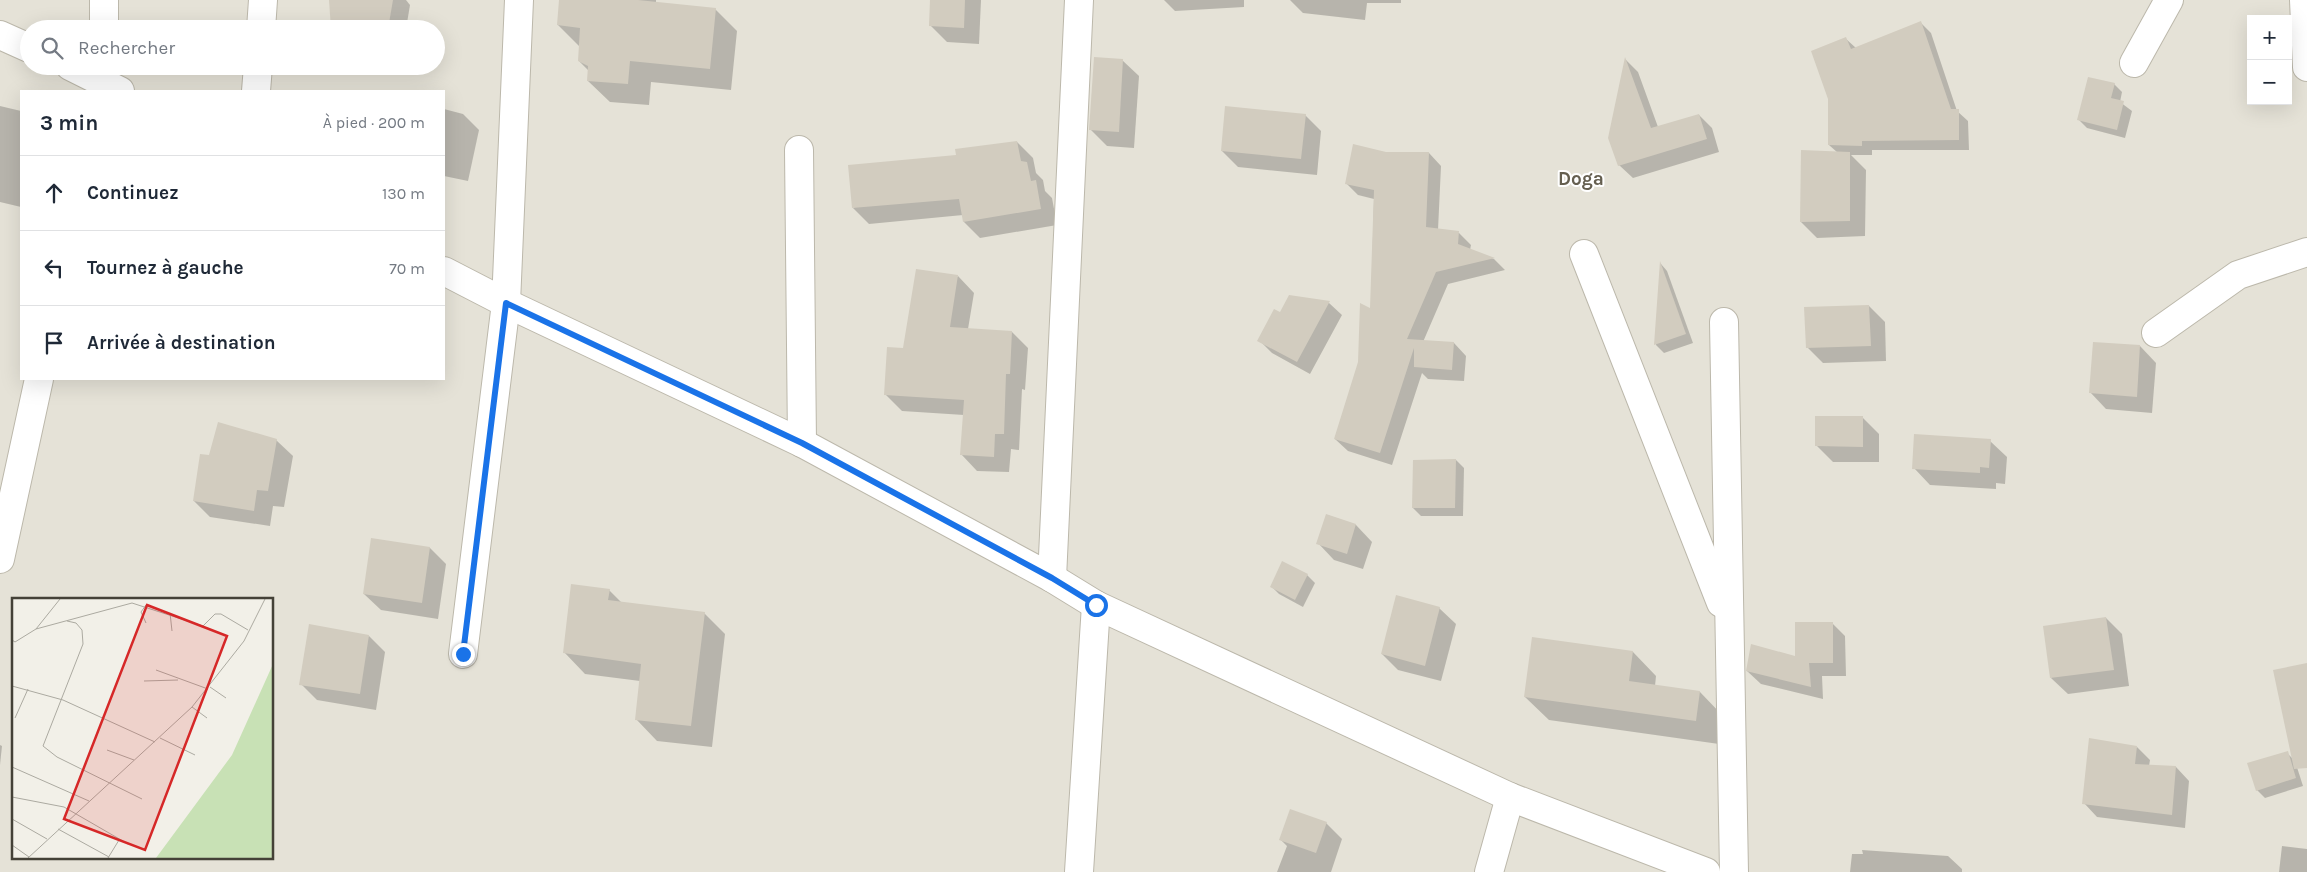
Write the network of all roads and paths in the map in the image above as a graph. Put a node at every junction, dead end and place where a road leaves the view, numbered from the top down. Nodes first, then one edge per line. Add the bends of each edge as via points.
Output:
1 (104, 0) edge
2 (263, 0) edge
3 (519, 0) edge
4 (1079, 0) edge
5 (2169, 0) edge
6 (2304, 0) edge
7 (104, 20) edge
8 (262, 20) edge
9 (0, 36) edge
10 (20, 44) edge
11 (2134, 63) dead end
12 (2307, 67) edge
13 (90, 75) edge
14 (257, 75) edge
15 (106, 82) edge
16 (256, 90) edge
17 (798, 150) dead end
18 (2307, 252) edge
19 (1584, 254) dead end
20 (445, 272) edge
21 (506, 303) junction
22 (1724, 322) dead end
23 (2156, 333) dead end
24 (39, 380) edge
25 (802, 443) junction
26 (0, 559) edge
27 (1052, 578) junction
28 (1096, 605) junction
29 (1728, 621) junction
30 (463, 654) dead end
31 (1510, 797) junction
32 (1079, 872) edge
33 (1489, 872) edge
34 (1706, 872) edge
35 (1734, 872) edge

1 - 7 street
2 - 8 street
3 - 21 street
4 - 27 street
5 - 11 street
6 - 12 street
9 - 10 street
13 - 15 street
14 - 16 street
17 - 25 street
18 - 23 street via 2238,275
19 - 29 street
20 - 21 street
21 - 25 street
21 - 30 street
22 - 29 street
24 - 26 street
25 - 27 street
27 - 28 street
28 - 31 street
28 - 32 street
29 - 35 street
31 - 33 street
31 - 34 street

